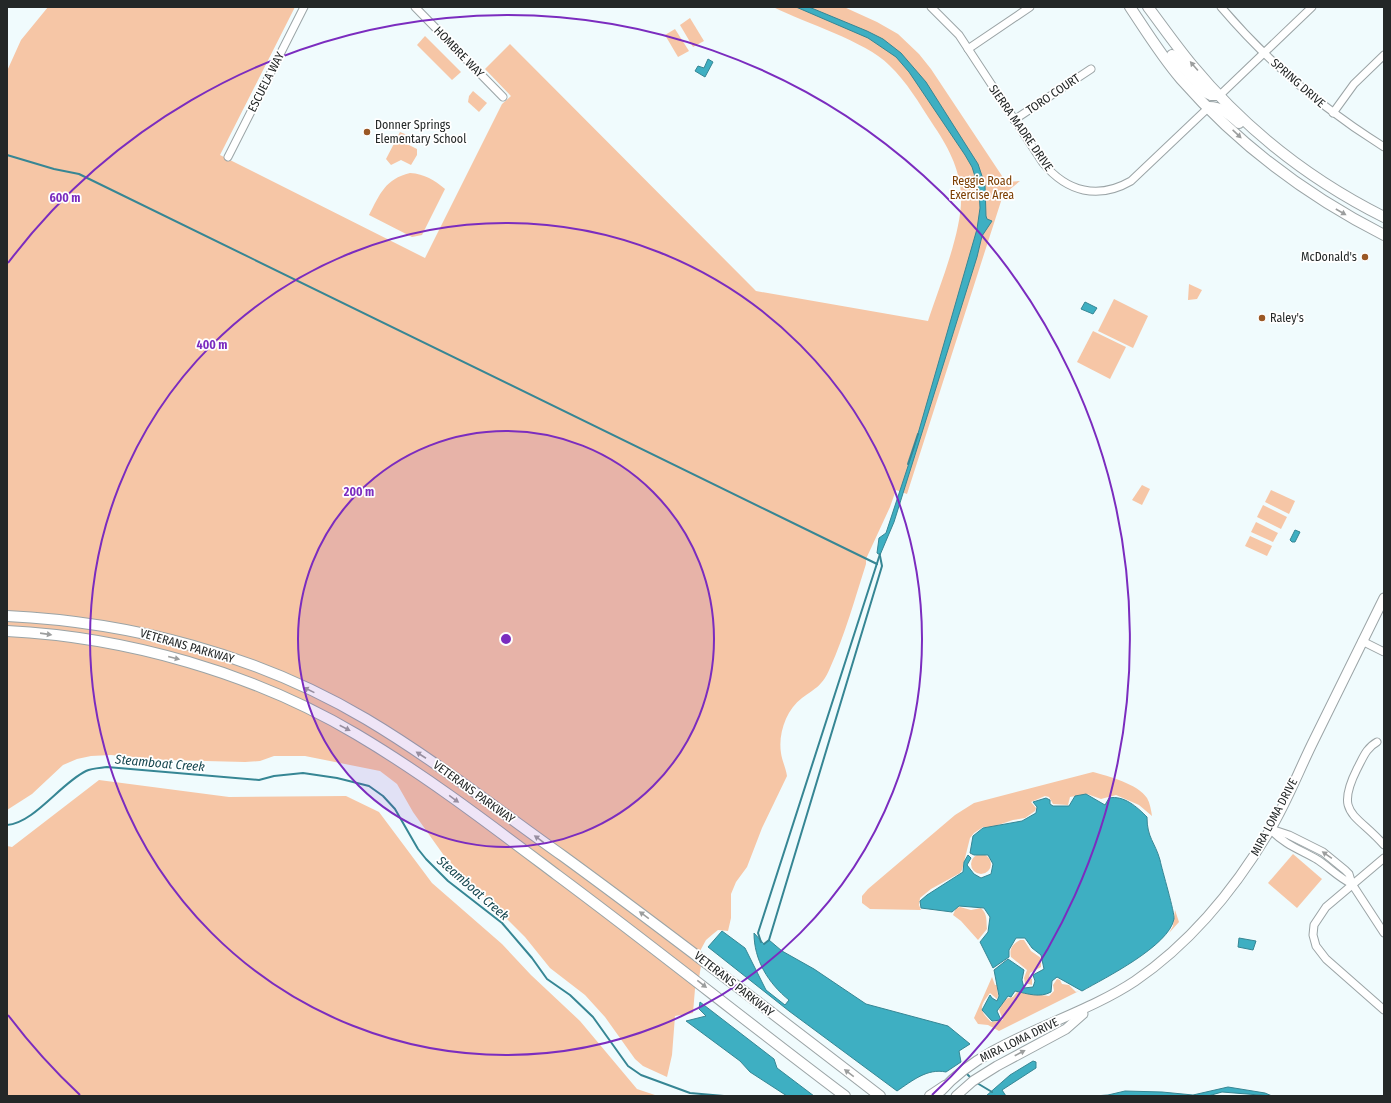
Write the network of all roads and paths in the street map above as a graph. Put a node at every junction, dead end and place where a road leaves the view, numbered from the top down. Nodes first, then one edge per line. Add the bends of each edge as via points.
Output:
1 (304, 7) edge
2 (415, 7) edge
3 (931, 7) edge
4 (1030, 7) edge
5 (1148, 7) edge
6 (1221, 7) edge
7 (1312, 7) edge
8 (1133, 11) edge
9 (968, 49) junction
10 (1264, 53) junction
11 (1384, 55) edge
12 (1091, 69) dead end
13 (1220, 95) junction
14 (503, 96) dead end
15 (1208, 107) junction
16 (1333, 113) junction
17 (1014, 120) junction
18 (1384, 147) edge
19 (228, 157) dead end
20 (1304, 170) junction
21 (1384, 217) edge
22 (1384, 235) edge
23 (1384, 598) edge
24 (7, 616) edge
25 (7, 631) edge
26 (1362, 641) junction
27 (1384, 652) edge
28 (1377, 742) dead end
29 (1271, 829) junction
30 (1384, 845) edge
31 (1384, 858) edge
32 (1352, 884) junction
33 (1384, 932) edge
34 (1090, 1007) junction
35 (1384, 1010) edge
36 (945, 1086) junction
37 (845, 1096) edge
38 (880, 1096) edge
39 (930, 1096) edge
40 (936, 1096) edge
41 (956, 1096) edge

1 - 19 street, ESCUELA WAY
2 - 14 street, HOMBRE WAY
3 - 9 street, SIERRA MADRE DRIVE via 948,23
4 - 9 street
13 -> 5 main road via 1192,66
6 - 10 street, SPRING DRIVE
7 - 10 street
8 - 13 main road via 1145,18 1195,83 1211,96
8 - 15 main road via 1181,78
9 - 17 street, SIERRA MADRE DRIVE
10 - 13 street
10 - 16 street, SPRING DRIVE via 1286,75
11 - 16 street via 1354,84
12 - 17 street, TORO COURT
13 - 20 main road via 1247,123
15 - 17 street, SIERRA MADRE DRIVE via 1131,181 1121,187 1099,192 1076,188 1058,178 1043,163
15 - 20 main road via 1224,110 1295,169
15 -> 22 main road via 1284,174 1323,202
16 - 18 street, SPRING DRIVE
20 - 21 main road via 1339,193
23 - 26 main road, MIRA LOMA DRIVE
38 -> 24 main road, VETERANS PARKWAY via 675,938 450,774 365,719 305,688 236,660 181,642 113,626 42,617
25 -> 37 main road, VETERANS PARKWAY via 40,633 112,644 176,658 232,676 298,704 355,734 440,788 671,960
26 - 27 street
26 - 29 main road, MIRA LOMA DRIVE
28 - 30 street via 1366,751 1350,782 1346,796 1349,810
29 - 32 street via 1289,834 1322,852 1349,874
29 - 34 main road, MIRA LOMA DRIVE via 1230,891 1195,930 1140,977
31 - 32 street
32 - 33 street
32 - 35 street via 1318,916 1313,935 1316,946 1326,959
34 - 36 main road, MIRA LOMA DRIVE via 1000,1047 971,1065
41 -> 34 main road, MIRA LOMA DRIVE via 986,1073 1066,1029
36 - 39 main road
36 - 40 main road, MIRA LOMA DRIVE

